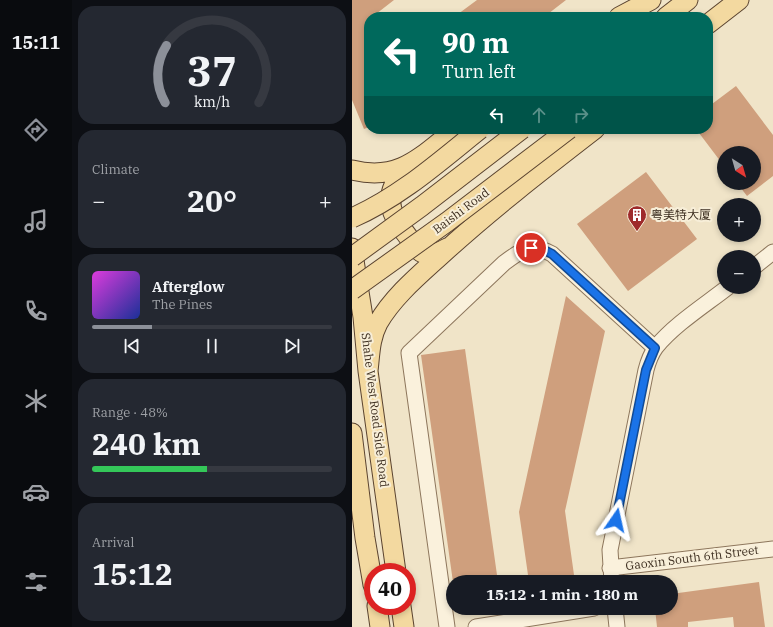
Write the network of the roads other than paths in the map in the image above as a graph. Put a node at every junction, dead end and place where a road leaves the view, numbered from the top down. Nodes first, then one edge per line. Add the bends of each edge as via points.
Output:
1 (651, 0) edge
2 (688, 0) edge
3 (739, 0) edge
4 (630, 12) edge
5 (672, 12) edge
6 (713, 20) edge
7 (449, 134) edge
8 (474, 134) edge
9 (516, 134) edge
10 (562, 134) edge
11 (589, 134) edge
12 (413, 162) junction
13 (352, 170) edge
14 (352, 218) edge
15 (456, 241) junction
16 (352, 248) edge
17 (773, 252) edge
18 (352, 257) edge
19 (761, 261) edge
20 (352, 290) edge
21 (719, 294) edge
22 (655, 348) junction
23 (368, 370) junction
24 (352, 433) edge
25 (390, 527) junction
26 (773, 549) edge
27 (369, 563) edge
28 (387, 563) edge
29 (395, 563) edge
30 (611, 575) edge
31 (378, 615) edge
32 (382, 615) edge
33 (402, 615) edge
34 (551, 615) edge
35 (616, 615) edge
36 (381, 627) edge
37 (404, 627) edge
38 (447, 627) edge
39 (476, 627) edge
40 (617, 627) edge

1 - 4 main road
2 - 5 main road
3 - 6 main road
7 - 12 main road
8 - 14 main road, bridge via 393,196
9 - 18 main road, bridge
10 - 20 main road, Baishi Road, bridge
11 - 15 main road
12 - 13 main road via 387,173
12 - 15 main road via 398,177 391,195 392,211 396,220 422,252 437,253
15 - 23 main road via 401,293 384,314 371,342
16 - 23 main road, Shahe West Road Side Road
17 - 19 street
21 - 22 street via 672,331
22 - 30 street via 646,370 610,550
22 - 38 street via 552,254 542,249 531,248 518,252 504,263 409,353
23 - 25 main road, Shahe West Road Side Road
24 - 27 main road
25 - 28 main road
25 - 29 main road, Shahe West Road Side Road
26 - 30 street, Gaoxin South 6th Street
31 - 36 main road
32 - 36 main road
33 - 37 main road
34 - 39 street
35 - 40 street

